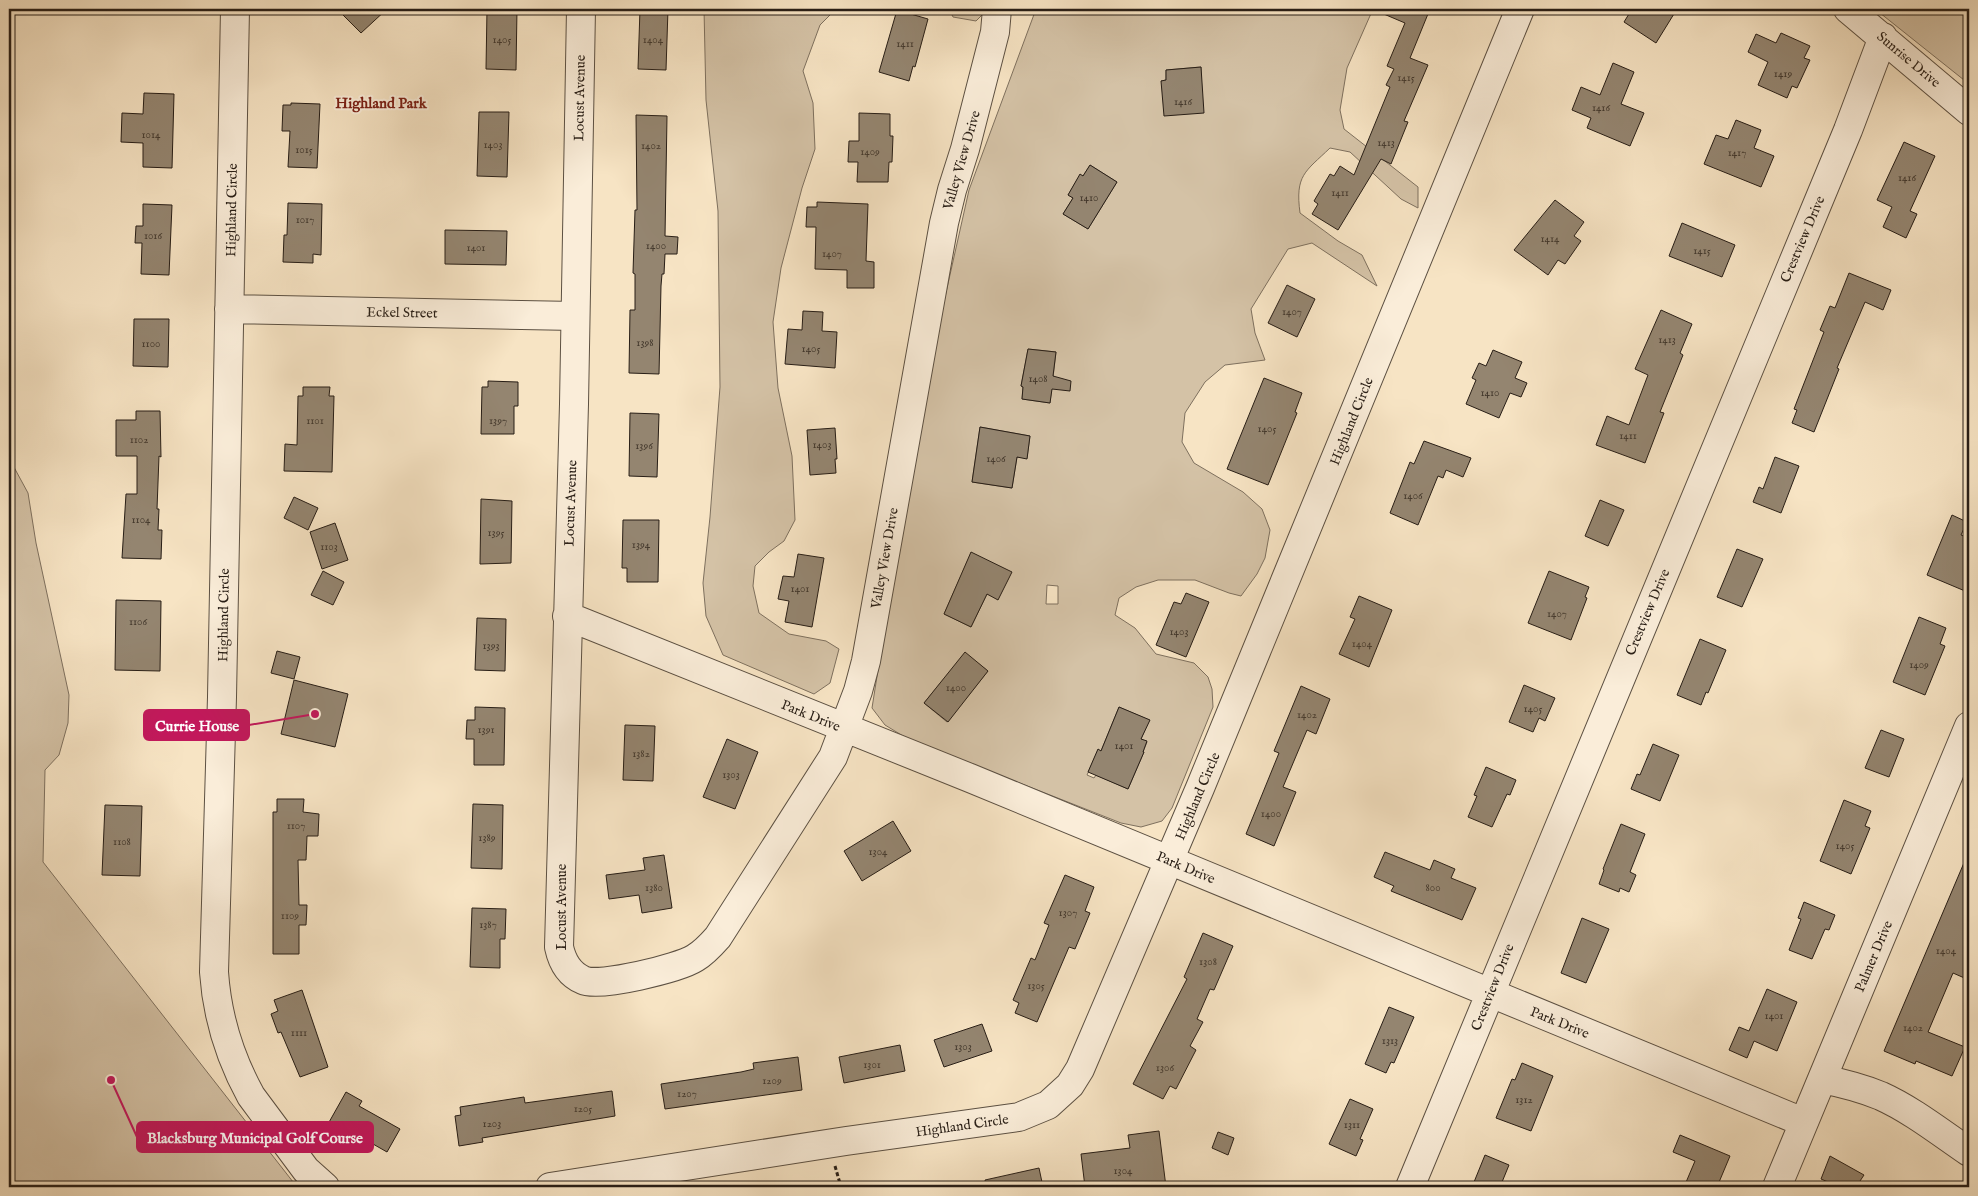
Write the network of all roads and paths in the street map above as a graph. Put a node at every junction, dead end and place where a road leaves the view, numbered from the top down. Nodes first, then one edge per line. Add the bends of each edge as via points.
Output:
1 (235, 9) edge
2 (581, 9) edge
3 (998, 9) edge
4 (1520, 9) edge
5 (1848, 9) edge
6 (1883, 37) junction
7 (1969, 111) edge
8 (229, 309) junction
9 (575, 316) junction
10 (567, 616) junction
11 (1969, 726) edge
12 (845, 729) junction
13 (1170, 860) junction
14 (589, 982) joint
15 (1490, 993) junction
16 (1822, 1078) junction
17 (1803, 1122) junction
18 (1969, 1152) edge
19 (326, 1187) edge
20 (550, 1187) edge
21 (1410, 1187) edge
22 (1777, 1187) edge

1 - 8 street, Highland Circle
2 - 9 street, Locust Avenue
3 - 12 street, Valley View Drive via 995,32 944,223 866,662
4 - 13 street, Highland Circle
5 - 6 street, Sunrise Drive
6 - 7 street, Sunrise Drive
6 - 15 street, Crestview Drive via 1848,130
8 - 9 street, Eckel Street
8 - 19 street, Highland Circle via 215,988 229,1048 251,1096 306,1170
9 - 10 street, Locust Avenue
10 - 12 street, Park Drive
10 - 14 street, Locust Avenue via 559,947 569,970
11 - 16 street, Palmer Drive
12 - 13 street, Park Drive
12 - 14 street, Valley View Drive via 828,765 708,948 679,965 604,983
13 - 15 street, Park Drive
13 - 20 street, Highland Circle via 1080,1069 1070,1085 1048,1105 1019,1117
15 - 17 street, Park Drive
15 - 21 street, Crestview Drive
16 - 17 street, Palmer Drive
16 - 18 street via 1881,1096
17 - 22 street, Palmer Drive

